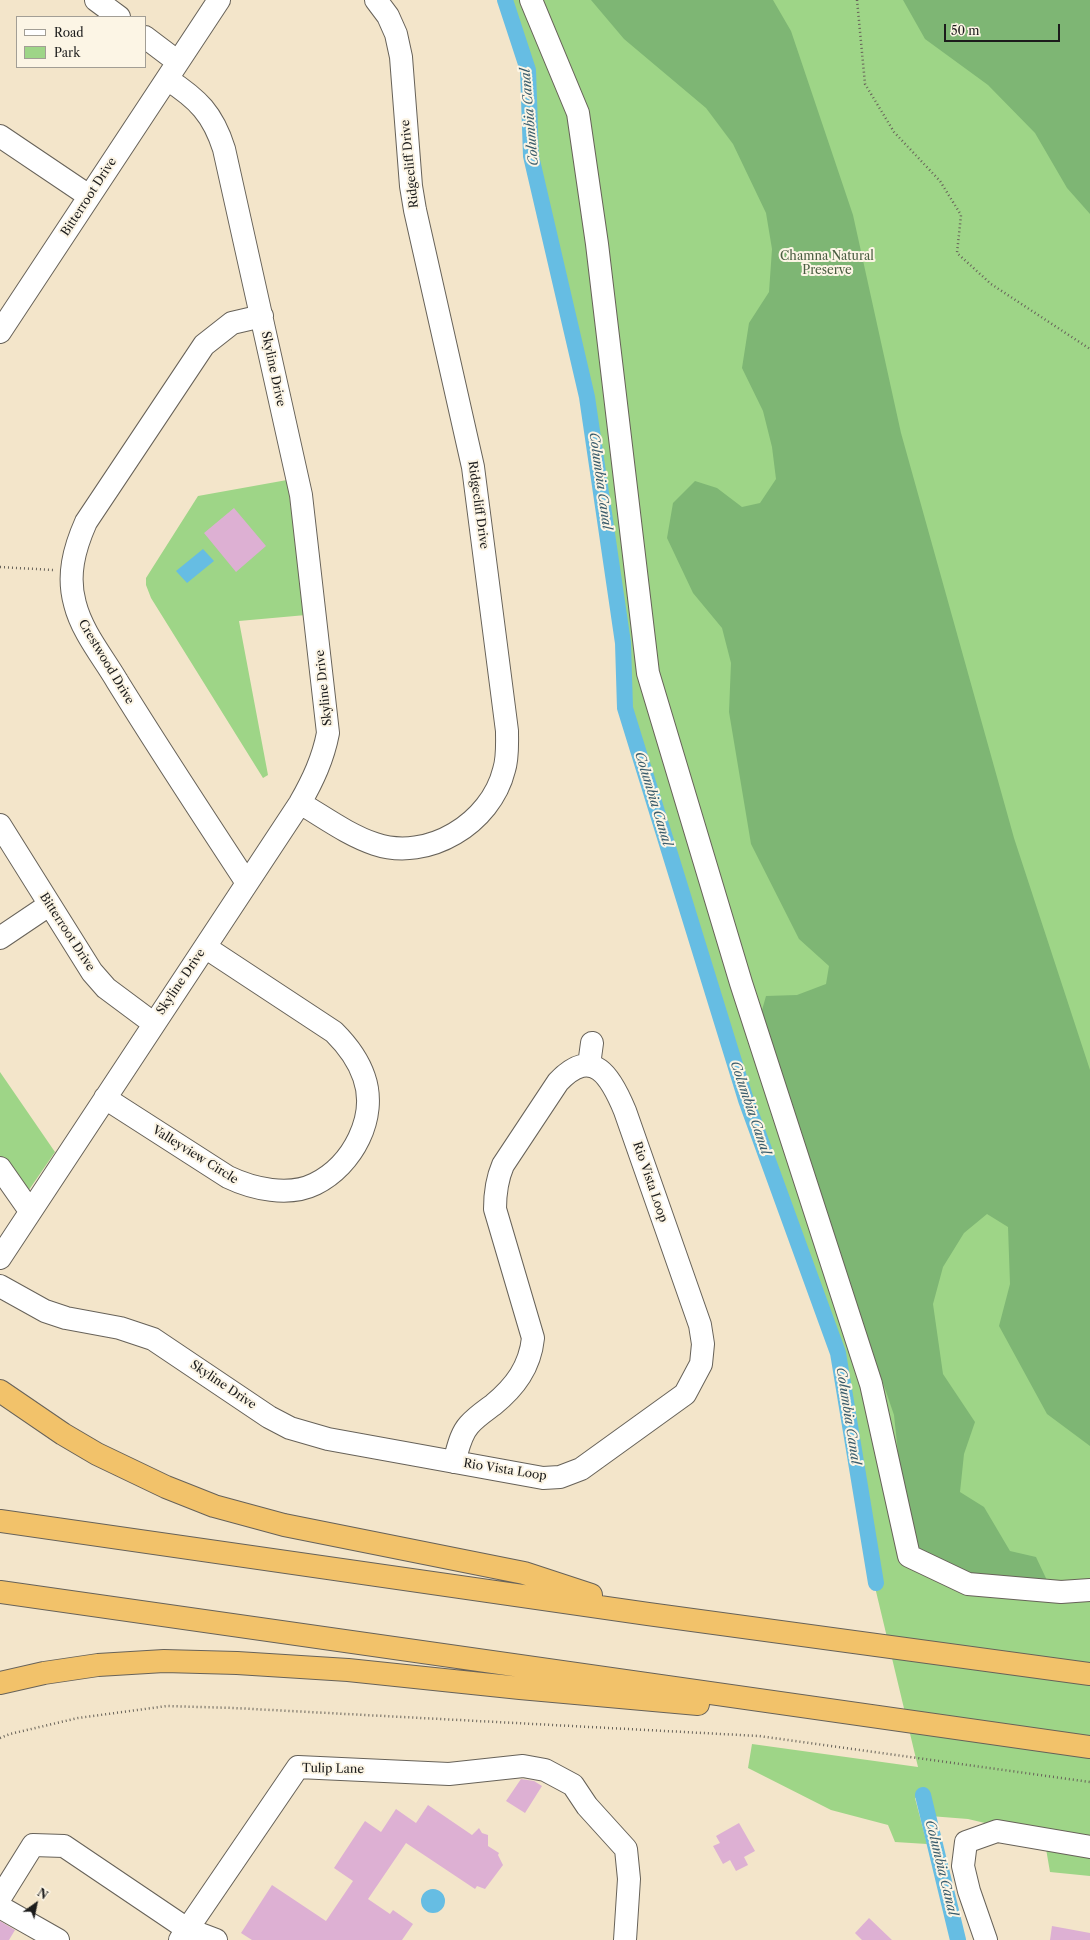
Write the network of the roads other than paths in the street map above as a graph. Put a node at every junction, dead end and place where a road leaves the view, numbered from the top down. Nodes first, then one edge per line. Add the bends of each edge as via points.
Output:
1 (96, 0) edge
2 (219, 0) edge
3 (376, 0) edge
4 (531, 0) edge
5 (118, 16) edge
6 (146, 38) edge
7 (172, 71) junction
8 (0, 136) edge
9 (89, 196) junction
10 (262, 316) junction
11 (0, 332) edge
12 (300, 803) junction
13 (0, 825) edge
14 (247, 883) junction
15 (49, 905) junction
16 (0, 938) edge
17 (205, 947) junction
18 (154, 1023) junction
19 (592, 1043) dead end
20 (589, 1065) junction
21 (105, 1098) junction
22 (0, 1168) edge
23 (30, 1211) junction
24 (0, 1258) edge
25 (0, 1286) edge
26 (0, 1391) edge
27 (454, 1462) junction
28 (0, 1521) edge
29 (1090, 1590) edge
30 (0, 1592) edge
31 (648, 1614) junction
32 (1090, 1674) edge
33 (0, 1683) edge
34 (785, 1703) junction
35 (1090, 1747) edge
36 (1090, 1847) edge
37 (0, 1898) edge
38 (0, 1907) edge
39 (184, 1935) edge
40 (58, 1940) edge
41 (216, 1940) edge
42 (625, 1940) edge
43 (986, 1940) edge

1 - 5 street
2 - 7 street
3 - 12 street, Ridgecliff Drive via 388,16 396,34 401,57 415,210 473,467 507,731 507,749 504,770 497,789 475,820 461,831 427,845 391,848 375,844
4 - 29 street via 578,113 598,252 648,673 741,983 871,1384 909,1556 968,1584 1061,1592
6 - 7 street, Skyline Drive
7 - 9 street, Bitterroot Drive
7 - 10 street, Skyline Drive via 204,108 217,128
8 - 9 street
9 - 11 street, Bitterroot Drive
10 - 12 street, Skyline Drive via 301,496 327,714 325,752 315,778
10 - 14 street, Crestwood Drive via 232,323 204,345 86,522 74,554 71,572 79,618
12 - 14 street, Skyline Drive
13 - 15 street, Bitterroot Drive
14 - 17 street, Skyline Drive
15 - 16 street
15 - 18 street, Bitterroot Drive via 92,972 106,988
17 - 18 street, Skyline Drive
17 - 21 street, Valleyview Circle via 334,1032 347,1044 365,1078 367,1096 367,1116 361,1136 349,1155 336,1170 315,1184 290,1190 266,1190 245,1186
18 - 21 street, Skyline Drive
19 - 20 street
20 - 27 street, Rio Vista Loop via 576,1067 558,1082 499,1175 495,1209 533,1338 531,1351 518,1381 462,1434
20 - 27 street, Rio Vista Loop via 602,1071 610,1081 625,1111 700,1325 703,1344 701,1364 686,1394 581,1469 560,1477 543,1478
21 - 23 street, Skyline Drive
22 - 23 street
23 - 24 street, Skyline Drive
25 - 27 street, Skyline Drive via 45,1311 66,1318 120,1328 153,1339 269,1417 290,1428 328,1439
26 - 31 highway via 97,1454 166,1487 214,1506 284,1525 524,1573
28 - 31 highway
30 - 34 highway
31 - 32 highway
33 - 34 highway via 98,1665 164,1661 348,1670 685,1704
34 - 35 highway
36 - 43 street via 997,1831 966,1842 963,1866
37 - 39 street via 33,1845 64,1846
38 - 40 street
39 - 41 street
39 - 42 street, Tulip Lane via 298,1767 449,1774 523,1766 545,1770 573,1785 587,1806 626,1848 629,1879

